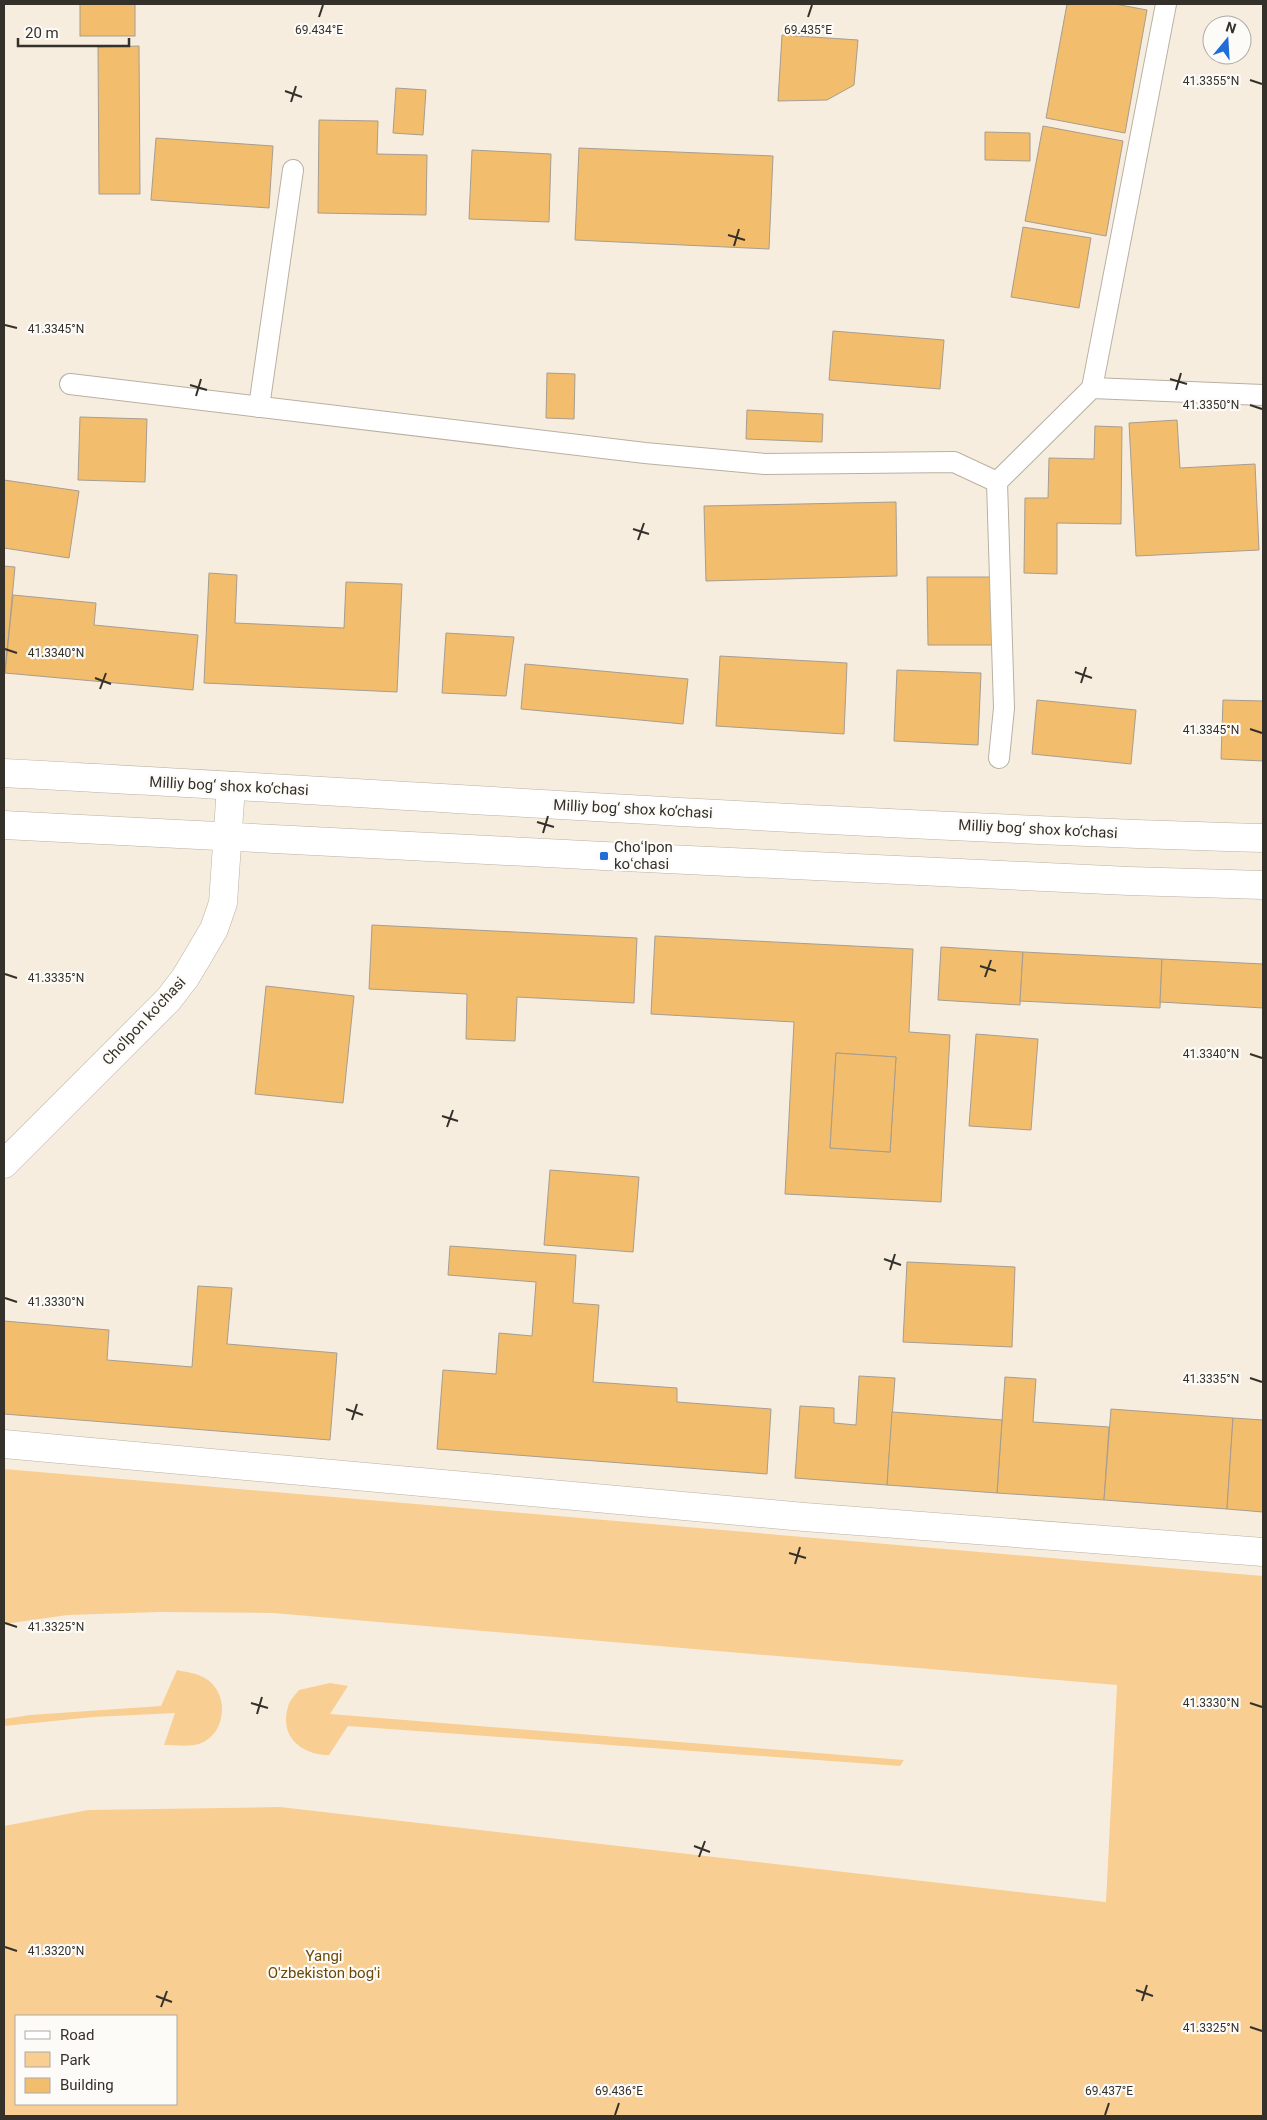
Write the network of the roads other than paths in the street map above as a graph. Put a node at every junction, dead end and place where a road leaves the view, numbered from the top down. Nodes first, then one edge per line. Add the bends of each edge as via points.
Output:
1 (1166, 4) edge
2 (292, 170) dead end
3 (70, 384) dead end
4 (1092, 388) junction
5 (1263, 395) edge
6 (260, 407) junction
7 (997, 482) junction
8 (999, 758) dead end
9 (4, 774) edge
10 (231, 786) junction
11 (4, 825) edge
12 (227, 838) junction
13 (1263, 838) edge
14 (1263, 885) edge
15 (4, 1164) edge
16 (4, 1444) edge
17 (1263, 1552) edge

1 - 4 lane
2 - 6 lane
3 - 6 lane
4 - 5 lane
4 - 7 lane
6 - 7 lane via 645,453 765,464 954,462
7 - 8 lane via 1004,708
9 - 10 main road, Milliy bog‘ shox ko‘chasi
10 - 12 main road, Cho'lpon ko'chasi
10 - 13 main road, Milliy bog‘ shox ko‘chasi via 766,816
11 - 12 main road
12 - 14 main road
12 - 15 main road, Cho'lpon ko'chasi via 222,904 214,929 185,978 168,1000
16 - 17 main road via 804,1517

